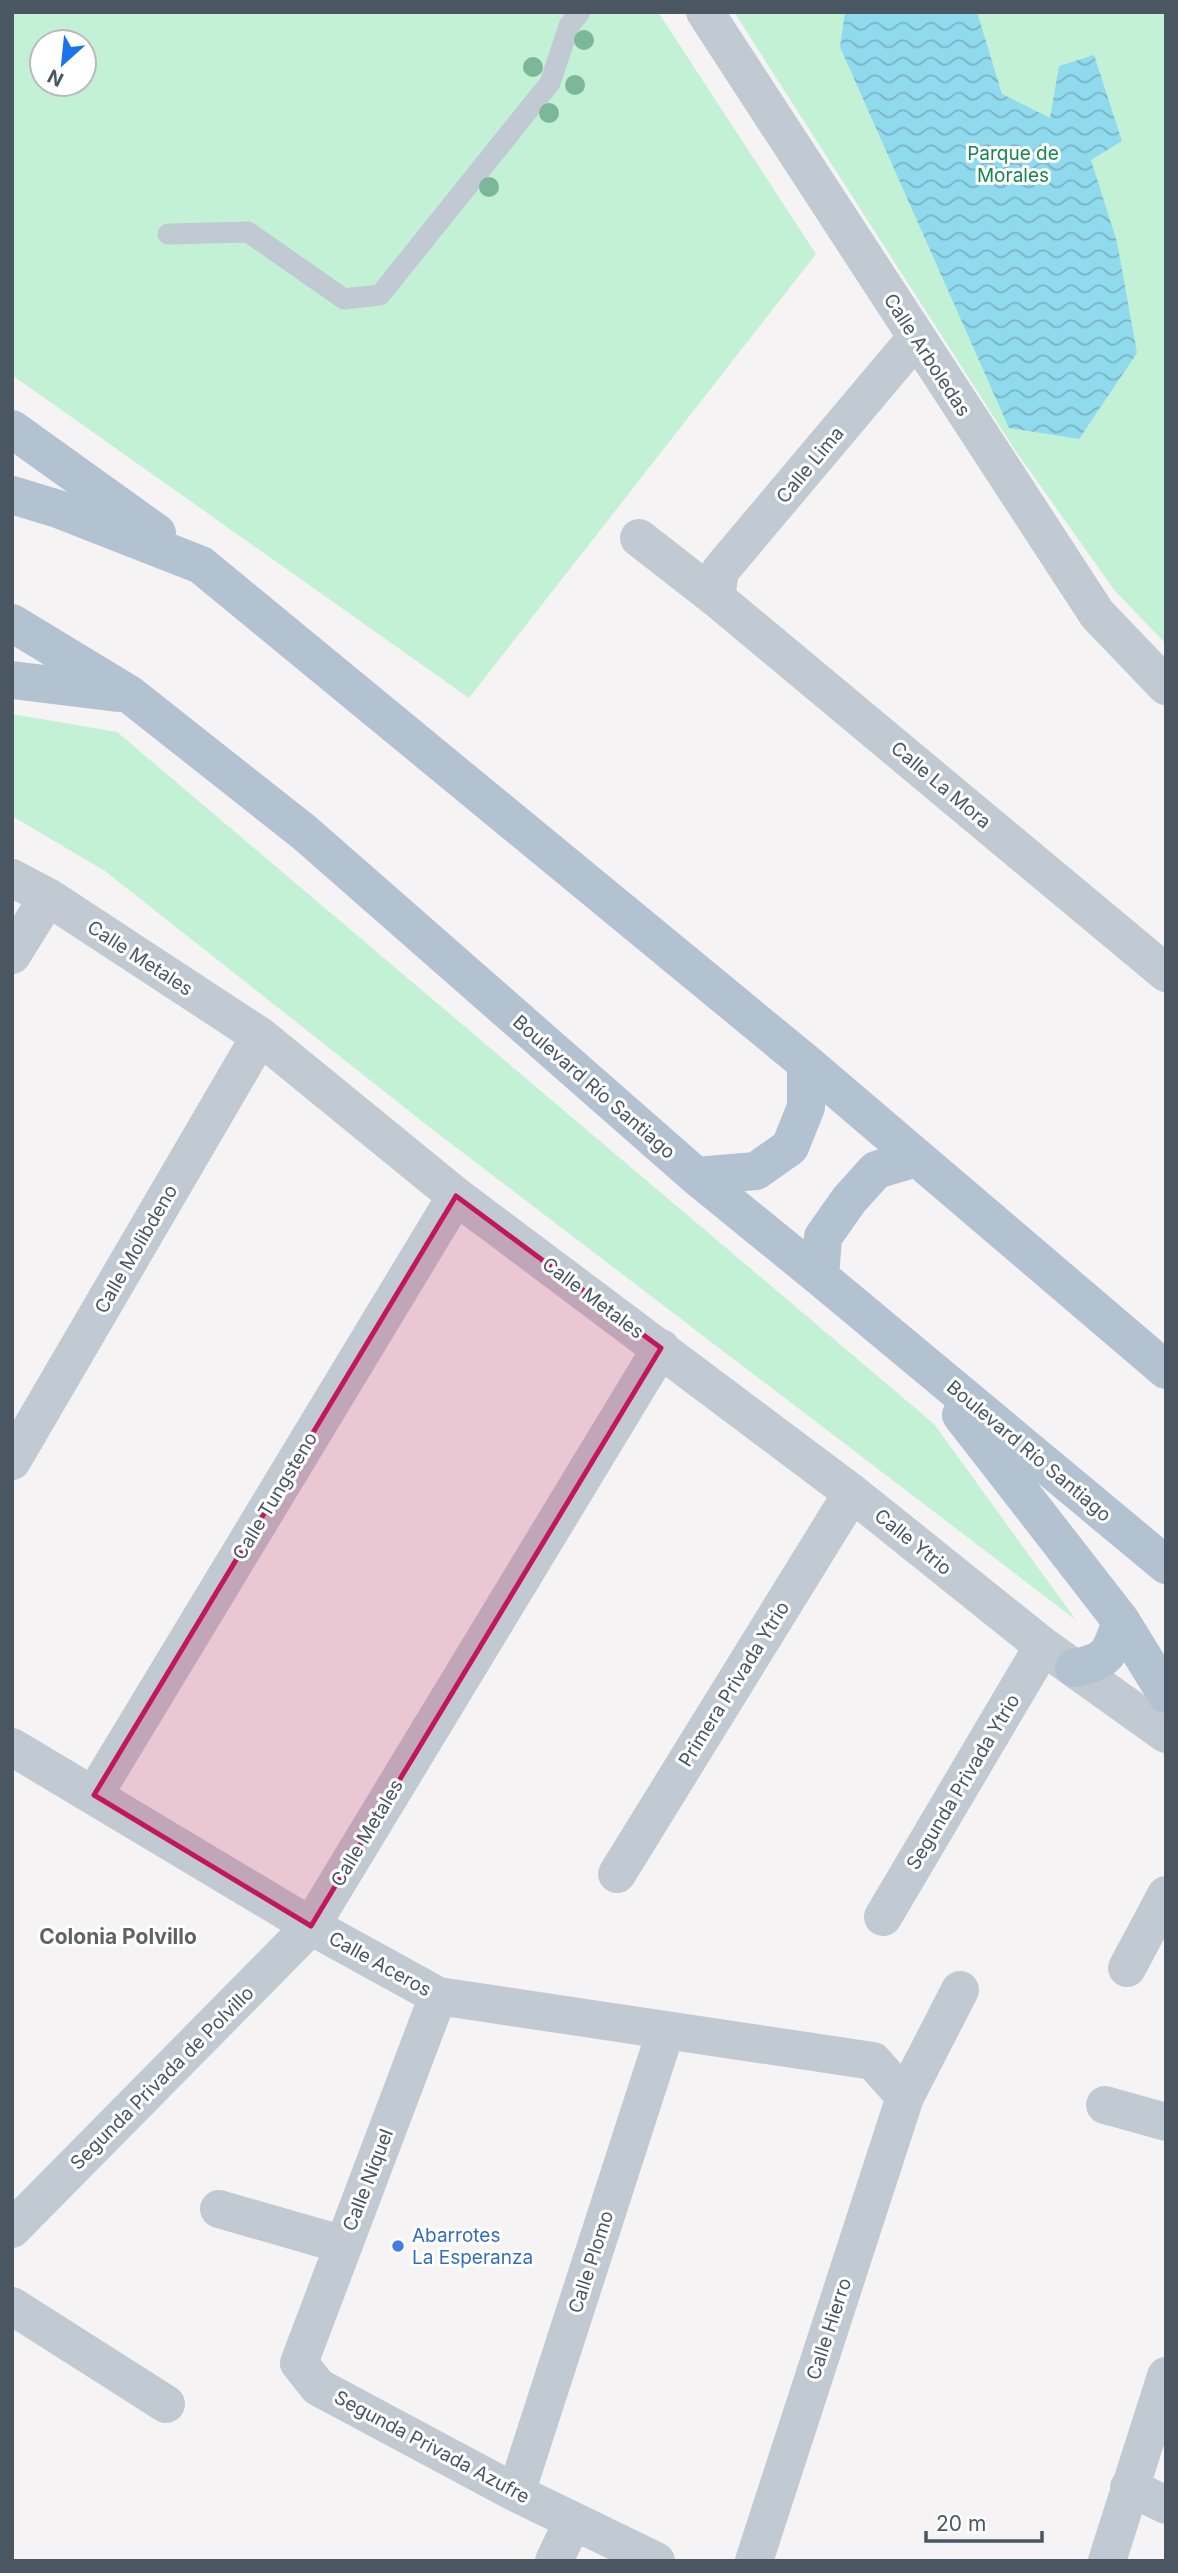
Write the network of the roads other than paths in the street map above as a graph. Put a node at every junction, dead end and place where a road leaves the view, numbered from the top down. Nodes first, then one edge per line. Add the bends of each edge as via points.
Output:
1 (580, 12) edge
2 (705, 12) edge
3 (168, 234) dead end
4 (916, 338) junction
5 (12, 429) edge
6 (12, 495) edge
7 (639, 538) dead end
8 (201, 565) junction
9 (716, 597) junction
10 (12, 624) edge
11 (12, 680) edge
12 (1166, 686) edge
13 (129, 694) junction
14 (12, 877) edge
15 (48, 897) junction
16 (12, 955) edge
17 (1166, 973) edge
18 (260, 1036) junction
19 (806, 1063) junction
20 (916, 1158) junction
21 (696, 1176) junction
22 (456, 1196) junction
23 (820, 1277) junction
24 (661, 1348) junction
25 (915, 1355) junction
26 (1166, 1370) edge
27 (12, 1461) edge
28 (852, 1493) junction
29 (1166, 1565) edge
30 (1121, 1621) junction
31 (1043, 1646) junction
32 (1074, 1668) junction
33 (1166, 1693) edge
34 (1166, 1734) edge
35 (12, 1747) edge
36 (94, 1796) junction
37 (617, 1874) dead end
38 (1166, 1895) edge
39 (883, 1917) dead end
40 (311, 1926) junction
41 (1127, 1968) dead end
42 (960, 1990) dead end
43 (438, 1996) junction
44 (666, 2030) junction
45 (905, 2097) junction
46 (1105, 2105) dead end
47 (1166, 2122) edge
48 (219, 2209) dead end
49 (12, 2230) edge
50 (344, 2245) junction
51 (12, 2306) edge
52 (299, 2363) joint
53 (1166, 2376) edge
54 (166, 2404) dead end
55 (1129, 2487) junction
56 (516, 2493) junction
57 (1166, 2505) edge
58 (573, 2521) junction
59 (554, 2561) edge
60 (656, 2561) edge
61 (754, 2561) edge
62 (1107, 2561) edge

1 - 3 lane via 569,26 550,83 380,295 344,299 248,232
2 - 4 street, Calle Arboledas
4 - 9 street, Calle Lima via 720,571
4 - 12 street, Calle Arboledas via 1097,614
5 - 8 main road
6 - 8 main road
7 - 9 street, Calle La Mora
8 - 19 main road
9 - 17 street, Calle La Mora
10 - 13 main road, Boulevard Río Santiago
11 - 13 main road
13 - 21 main road, Boulevard Río Santiago via 305,833
14 - 15 street, Calle Metales
15 - 16 street
15 - 18 street, Calle Metales
18 - 22 street, Calle Metales
18 - 27 street, Calle Molibdeno
19 - 20 main road
19 - 21 main road via 806,1107 790,1147 756,1171
20 - 23 main road via 876,1170 849,1200 822,1237
20 - 26 main road
21 - 23 main road, Boulevard Río Santiago
22 - 24 street, Calle Metales
22 - 36 street, Calle Tungsteno
23 - 25 main road, Boulevard Río Santiago
24 - 28 street, Calle Ytrio
24 - 40 street, Calle Metales
25 - 29 main road, Boulevard Río Santiago
25 - 30 main road
28 - 31 street, Calle Ytrio
28 - 37 street, Primera Privada Ytrio
30 - 32 main road via 1113,1646 1098,1663
30 - 33 main road
31 - 32 street, Calle Ytrio
31 - 39 street, Segunda Privada Ytrio
32 - 34 street, Calle Ytrio
35 - 36 street, Calle Aceros
36 - 40 street, Calle Aceros
38 - 41 street
40 - 43 street, Calle Aceros
40 - 49 street, Segunda Privada de Polvillo
42 - 45 street, Calle Hierro
43 - 44 street, Calle Aceros
43 - 50 street, Calle Níquel
44 - 45 street, Calle Aceros via 873,2061
44 - 56 street, Calle Plomo
45 - 61 street, Calle Hierro
46 - 47 street
48 - 50 street
50 - 52 street, Calle Níquel
51 - 54 street
52 - 56 street, Segunda Privada Azufre via 318,2387
53 - 55 street
55 - 57 street
55 - 62 street
56 - 58 street, Segunda Privada Azufre
58 - 59 street
58 - 60 street, Segunda Privada Azufre

